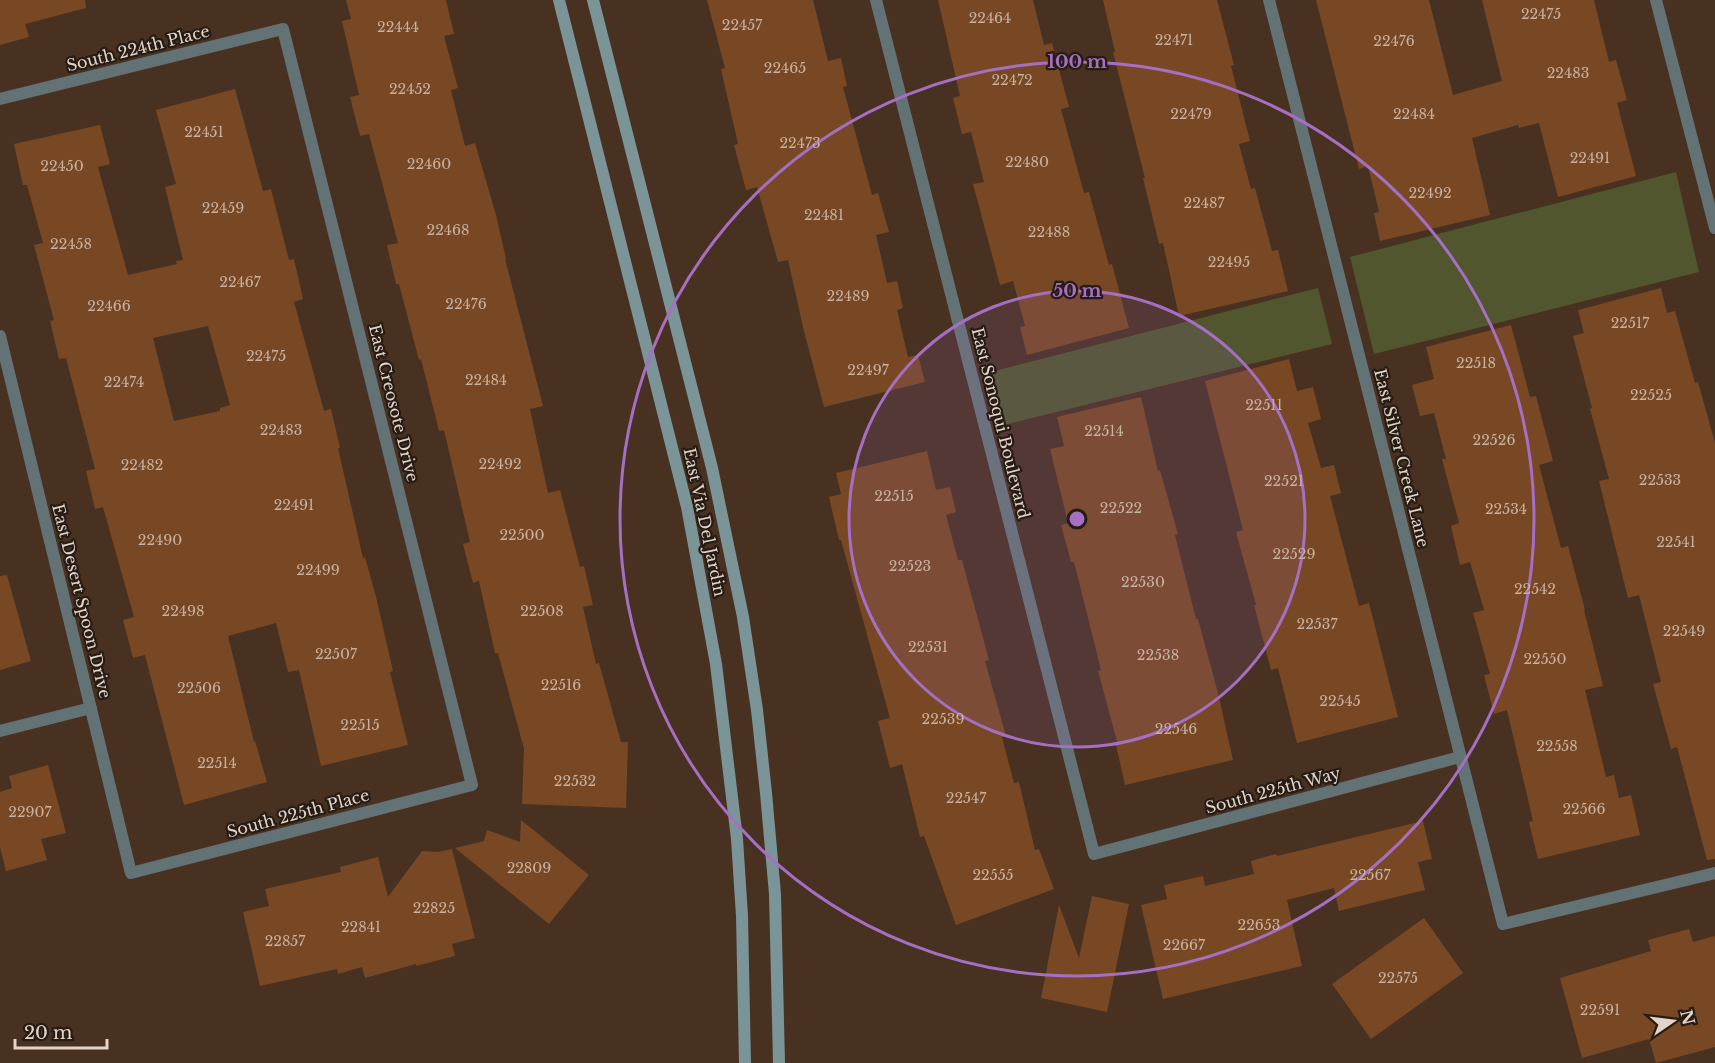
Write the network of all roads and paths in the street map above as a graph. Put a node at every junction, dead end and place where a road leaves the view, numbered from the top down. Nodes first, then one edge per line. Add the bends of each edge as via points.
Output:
1 (559, 0) edge
2 (593, 0) edge
3 (876, 0) edge
4 (1269, 0) edge
5 (1656, 0) edge
6 (283, 29) joint
7 (0, 99) edge
8 (1715, 228) edge
9 (0, 336) edge
10 (91, 708) junction
11 (0, 731) edge
12 (1460, 757) junction
13 (472, 785) joint
14 (1094, 854) joint
15 (131, 873) joint
16 (1715, 873) edge
17 (745, 1063) edge
18 (778, 1063) edge

1 - 17 street, East Via Del Jardin via 687,507 716,664 737,839
2 - 18 street, East Via Del Jardin via 712,468 743,617 761,746 775,894
3 - 14 street, East Sonoqui Boulevard
4 - 12 street, East Silver Creek Lane
5 - 8 street
6 - 7 street, South 224th Place
6 - 13 street, East Creosote Drive
9 - 10 street, East Desert Spoon Drive
10 - 11 street
10 - 15 street, East Desert Spoon Drive
12 - 14 street, South 225th Way
12 - 16 street, East Silver Creek Lane via 1503,924
13 - 15 street, South 225th Place

